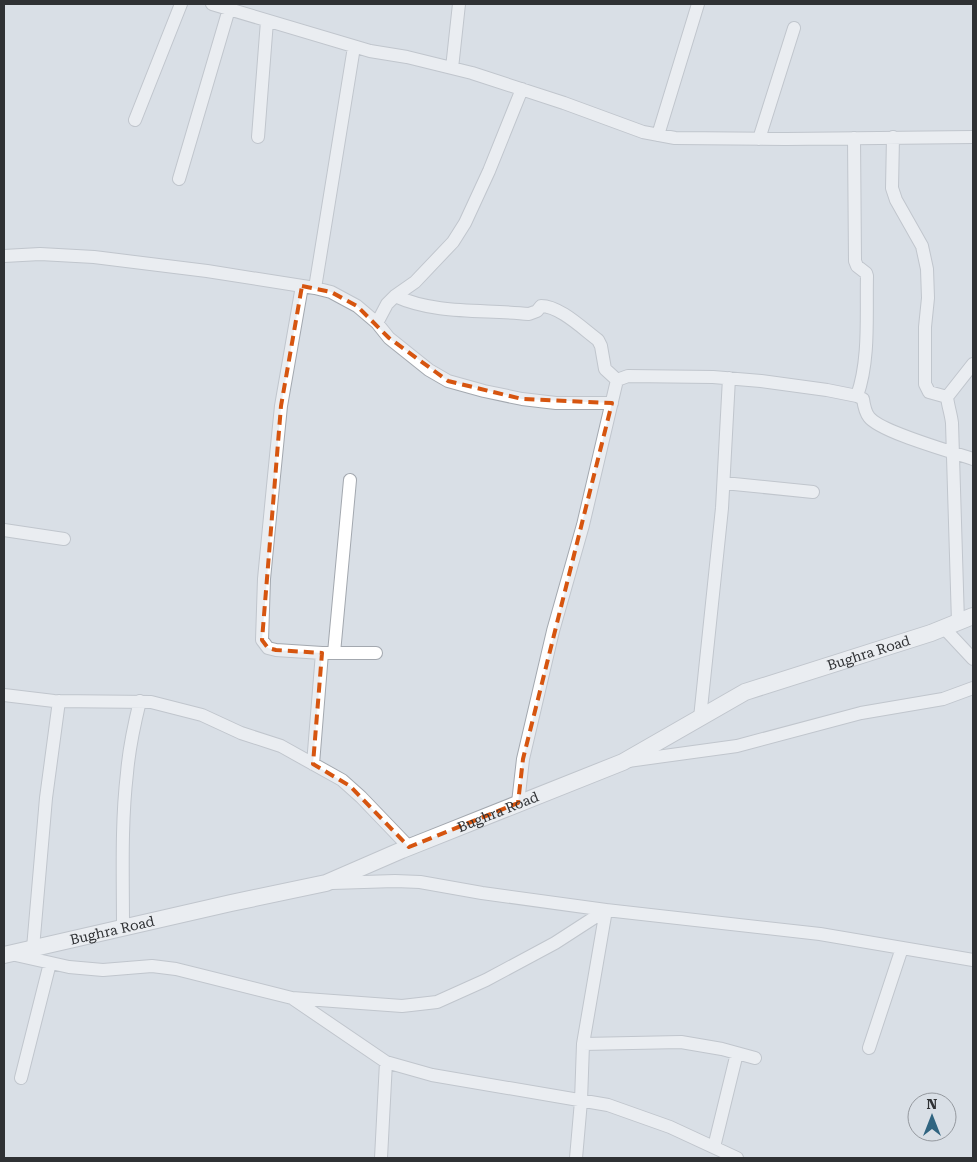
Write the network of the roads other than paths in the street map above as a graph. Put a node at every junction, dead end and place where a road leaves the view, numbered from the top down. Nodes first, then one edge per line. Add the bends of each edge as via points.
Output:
1 (181, 4) edge
2 (212, 4) edge
3 (459, 4) edge
4 (698, 4) edge
5 (229, 9) junction
6 (267, 21) junction
7 (794, 28) dead end
8 (354, 47) junction
9 (452, 68) junction
10 (522, 89) junction
11 (135, 120) dead end
12 (658, 134) junction
13 (258, 137) dead end
14 (893, 137) junction
15 (973, 137) edge
16 (854, 138) junction
17 (759, 139) junction
18 (179, 179) dead end
19 (4, 256) edge
20 (309, 287) junction
21 (395, 296) junction
22 (377, 323) junction
23 (973, 364) edge
24 (729, 378) junction
25 (617, 380) junction
26 (857, 396) junction
27 (947, 397) junction
28 (612, 403) junction
29 (953, 452) junction
30 (973, 459) edge
31 (350, 480) dead end
32 (724, 483) junction
33 (813, 492) dead end
34 (4, 530) edge
35 (64, 539) dead end
36 (973, 616) edge
37 (951, 625) junction
38 (328, 653) junction
39 (376, 653) dead end
40 (973, 659) edge
41 (973, 688) edge
42 (4, 696) edge
43 (59, 701) junction
44 (140, 701) junction
45 (700, 718) junction
46 (623, 762) junction
47 (313, 764) junction
48 (518, 804) junction
49 (409, 847) junction
50 (326, 883) junction
51 (606, 910) junction
52 (123, 928) junction
53 (33, 948) junction
54 (902, 948) junction
55 (6, 954) edge
56 (973, 960) edge
57 (50, 963) junction
58 (292, 998) junction
59 (583, 1044) junction
60 (869, 1048) dead end
61 (737, 1053) junction
62 (755, 1058) dead end
63 (386, 1062) junction
64 (21, 1078) dead end
65 (581, 1101) junction
66 (714, 1147) junction
67 (380, 1158) edge
68 (576, 1158) edge
69 (737, 1158) edge

1 - 11 street
2 - 5 street
3 - 9 street
4 - 12 street
5 - 6 street
5 - 18 street
6 - 8 street
6 - 13 street
7 - 17 street
8 - 9 street
8 - 20 street
9 - 10 street
10 - 12 street via 643,132
10 - 21 street via 490,171 465,223 453,242 415,282
12 - 17 street via 675,138
14 - 15 street
14 - 16 street
14 - 27 street via 892,188 922,246 927,269 925,384 929,392
16 - 17 street
16 - 26 street via 855,261 867,276 866,342
19 - 20 street via 94,256
20 - 22 street via 345,299
20 - 38 street via 281,406 264,579 262,640 268,648 276,650
21 - 22 street
21 - 25 street via 410,303 466,310 529,314 537,312 541,306 549,307 598,340 605,370
22 - 28 street via 389,338 448,381 522,399
23 - 27 street
24 - 25 street via 628,376
24 - 26 street
24 - 32 street
25 - 28 street
26 - 29 street via 863,399 865,410 874,422
27 - 29 street
28 - 48 street via 525,750
29 - 30 street
29 - 37 street
31 - 38 street
32 - 33 street
32 - 45 street
34 - 35 street
36 - 37 street, Bughra Road
37 - 40 street
37 - 45 street, Bughra Road via 745,692
38 - 39 street
38 - 47 street
41 - 46 street via 943,699 861,713 737,746
42 - 43 street
43 - 44 street
43 - 53 street via 46,798
44 - 47 street via 202,715 241,733 281,746
44 - 52 street via 131,738 125,792
45 - 46 street, Bughra Road
46 - 48 street, Bughra Road
47 - 49 street via 350,786
48 - 49 street, Bughra Road
49 - 50 street, Bughra Road
50 - 51 street via 420,882
50 - 52 street, Bughra Road
51 - 54 street via 820,934
51 - 58 street via 555,943 437,1002 402,1006
51 - 59 street
52 - 53 street, Bughra Road
53 - 55 street, Bughra Road
54 - 56 street
54 - 60 street
55 - 57 street
57 - 58 street via 103,970 168,968
57 - 64 street
58 - 63 street
59 - 61 street via 681,1042
59 - 65 street
61 - 62 street
61 - 66 street
63 - 65 street via 432,1075
63 - 67 street
65 - 66 street via 608,1105
65 - 68 street
66 - 69 street

